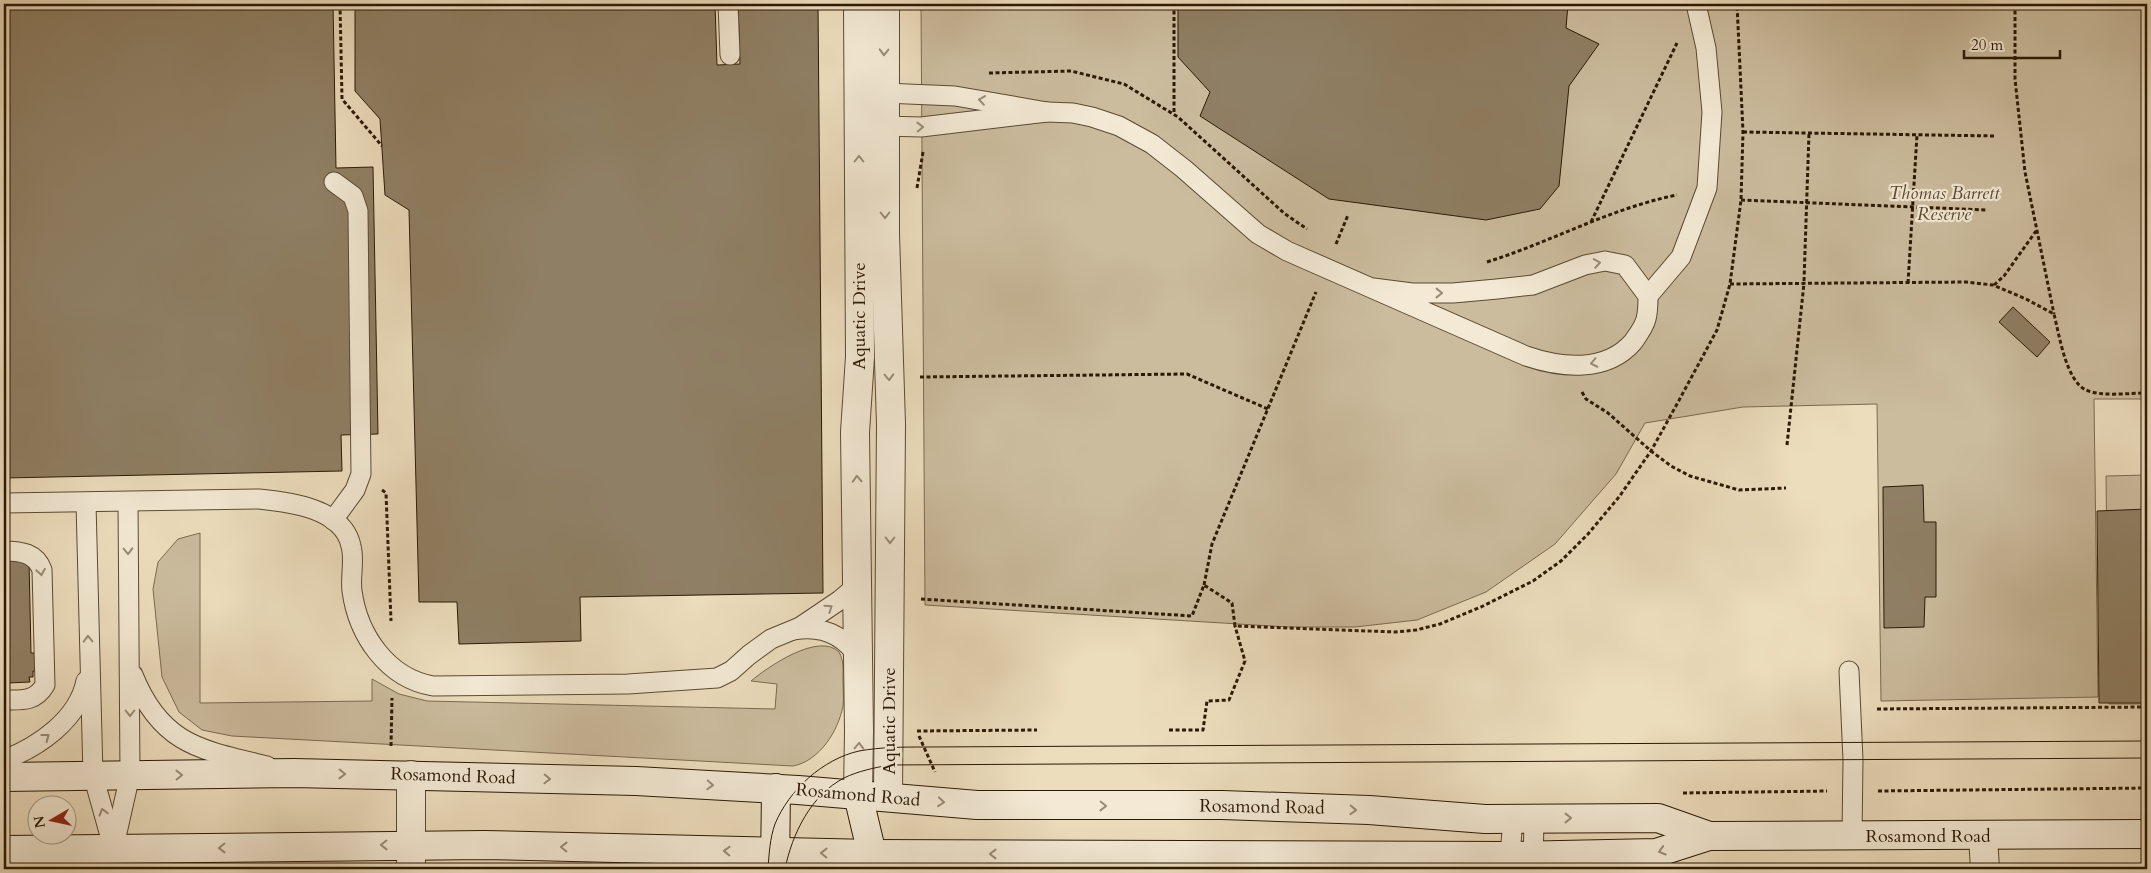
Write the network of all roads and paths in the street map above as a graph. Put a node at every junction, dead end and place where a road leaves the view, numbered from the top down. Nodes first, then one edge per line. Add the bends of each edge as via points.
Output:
1 (340, 4) edge
2 (728, 4) edge
3 (858, 4) edge
4 (885, 4) edge
5 (1174, 4) edge
6 (1696, 4) edge
7 (1737, 4) edge
8 (2015, 4) edge
9 (1682, 34) dead end
10 (730, 55) dead end
11 (983, 73) dead end
12 (884, 93) junction
13 (859, 110) junction
14 (1047, 112) junction
15 (1174, 114) junction
16 (884, 126) junction
17 (1743, 132) junction
18 (1809, 133) junction
19 (1917, 135) junction
20 (1996, 136) dead end
21 (382, 146) dead end
22 (334, 182) dead end
23 (1707, 188) junction
24 (1741, 200) junction
25 (1806, 204) junction
26 (1913, 208) junction
27 (1987, 210) dead end
28 (1348, 215) dead end
29 (1590, 223) junction
30 (1310, 231) dead end
31 (2037, 231) junction
32 (1485, 263) dead end
33 (1326, 268) junction
34 (1804, 282) junction
35 (1908, 283) junction
36 (1730, 284) junction
37 (1993, 285) junction
38 (1373, 288) junction
39 (1648, 296) junction
40 (2054, 314) junction
41 (1567, 365) junction
42 (915, 377) dead end
43 (2147, 393) edge
44 (1268, 409) junction
45 (1787, 445) dead end
46 (1651, 451) junction
47 (1786, 488) dead end
48 (128, 502) junction
49 (4, 503) edge
50 (86, 503) junction
51 (333, 520) junction
52 (4, 551) edge
53 (858, 576) junction
54 (1204, 585) junction
55 (917, 599) dead end
56 (1235, 626) junction
57 (790, 631) junction
58 (858, 658) junction
59 (88, 667) junction
60 (130, 667) junction
61 (1849, 671) dead end
62 (4, 700) edge
63 (2147, 706) edge
64 (1851, 709) junction
65 (1037, 730) dead end
66 (1169, 730) dead end
67 (4, 760) edge
68 (294, 773) junction
69 (92, 775) junction
70 (130, 775) junction
71 (411, 775) junction
72 (4, 777) edge
73 (776, 788) junction
74 (858, 795) junction
75 (888, 797) junction
76 (938, 802) junction
77 (1524, 818) junction
78 (2147, 834) edge
79 (1709, 836) junction
80 (1852, 836) junction
81 (1983, 836) junction
82 (4, 850) edge
83 (114, 850) junction
84 (872, 854) junction
85 (411, 857) edge
86 (775, 861) edge
87 (1436, 862) edge
88 (1521, 863) edge
89 (1985, 869) edge

1 - 21 path via 342,99
2 - 10 lane
3 - 13 street, Aquatic Drive
4 -> 12 street, Aquatic Drive
5 - 15 path
6 - 23 lane via 1706,48 1712,112
7 - 17 path
8 - 31 path via 2015,79 2025,172
9 - 29 path
11 - 15 path via 1070,71 1124,84
12 - 13 lane
14 -> 12 lane via 955,96
12 - 16 street, Aquatic Drive
13 - 16 lane
53 -> 13 street, Aquatic Drive via 855,432 860,357
16 -> 14 lane via 940,126
14 - 33 lane via 1092,117 1119,126 1152,144 1258,234
15 - 30 path via 1285,214
16 -> 75 street, Aquatic Drive via 891,424
17 - 18 path
17 - 24 path
18 - 19 path
18 - 25 path
19 - 20 path
19 - 26 path
22 - 51 lane via 353,196 358,211 360,434 359,482
23 - 29 path via 1646,201
23 - 39 lane via 1681,257
24 - 25 path
24 - 36 path
25 - 26 path
25 - 34 path
26 - 27 path
26 - 35 path
28 - 33 path
29 - 32 path
31 - 37 path via 2004,276
31 - 40 path
33 - 38 lane
33 - 44 path
34 - 35 path
34 - 36 path
34 - 45 path
35 - 37 path
36 - 46 path via 1717,330
37 - 40 path
38 -> 39 lane via 1412,293 1453,293 1533,285 1585,265 1605,261 1625,265
38 - 41 lane via 1526,356 1545,363
39 -> 41 lane via 1647,318 1624,352 1607,361
40 - 43 path via 2070,374 2085,390
41 - 46 path via 1586,399 1608,413
42 - 44 path via 1187,374
44 - 54 path via 1212,544
46 - 47 path via 1678,470 1714,484 1739,490
46 - 56 path via 1619,497 1561,561 1532,581 1481,607 1440,624 1395,632
48 - 50 lane
48 - 51 lane via 259,499 297,504
48 -> 60 lane
49 - 50 lane
59 -> 50 lane
51 - 57 lane via 350,541 352,591 367,636 381,658 392,668 424,685 628,684 718,678 763,644
52 -> 62 lane via 28,553 40,563 45,685 39,695 32,698
57 -> 53 lane via 849,593
53 - 58 street, Aquatic Drive
54 - 55 path via 1192,616
54 - 56 path via 1232,603
56 - 66 path via 1245,662 1229,700 1207,701 1203,730
57 - 58 lane via 811,629 838,636 847,642
74 -> 58 street, Aquatic Drive
67 -> 59 lane via 30,748 52,733 66,718 84,689
59 - 69 lane
60 - 68 lane via 140,694 155,717 188,744
60 -> 70 lane
61 - 64 lane
63 - 64 path
64 - 80 lane
65 - 76 path via 914,732 922,741 936,774 951,775
70 -> 68 street, Rosamond Road
68 -> 71 street, Rosamond Road
69 - 70 street, Rosamond Road
69 - 72 street, Rosamond Road
83 -> 69 lane
70 - 83 lane
71 -> 73 street, Rosamond Road
71 - 85 street
73 - 74 street, Rosamond Road
73 - 86 street
74 - 75 street, Rosamond Road
74 - 84 street, Aquatic Drive
75 - 76 street, Rosamond Road
75 - 84 street, Aquatic Drive
76 -> 77 street, Rosamond Road via 977,805 1232,805 1369,810 1485,819
77 -> 79 street, Rosamond Road via 1658,818
77 - 88 lane
78 - 81 street, Rosamond Road
79 - 80 street, Rosamond Road
79 -> 88 street, Rosamond Road via 1656,853
80 - 81 street, Rosamond Road
81 - 89 street
82 - 83 street, Rosamond Road
85 -> 83 street, Rosamond Road
84 -> 86 street, Rosamond Road
87 -> 84 street, Rosamond Road
86 -> 85 street, Rosamond Road
87 - 88 street, Rosamond Road

